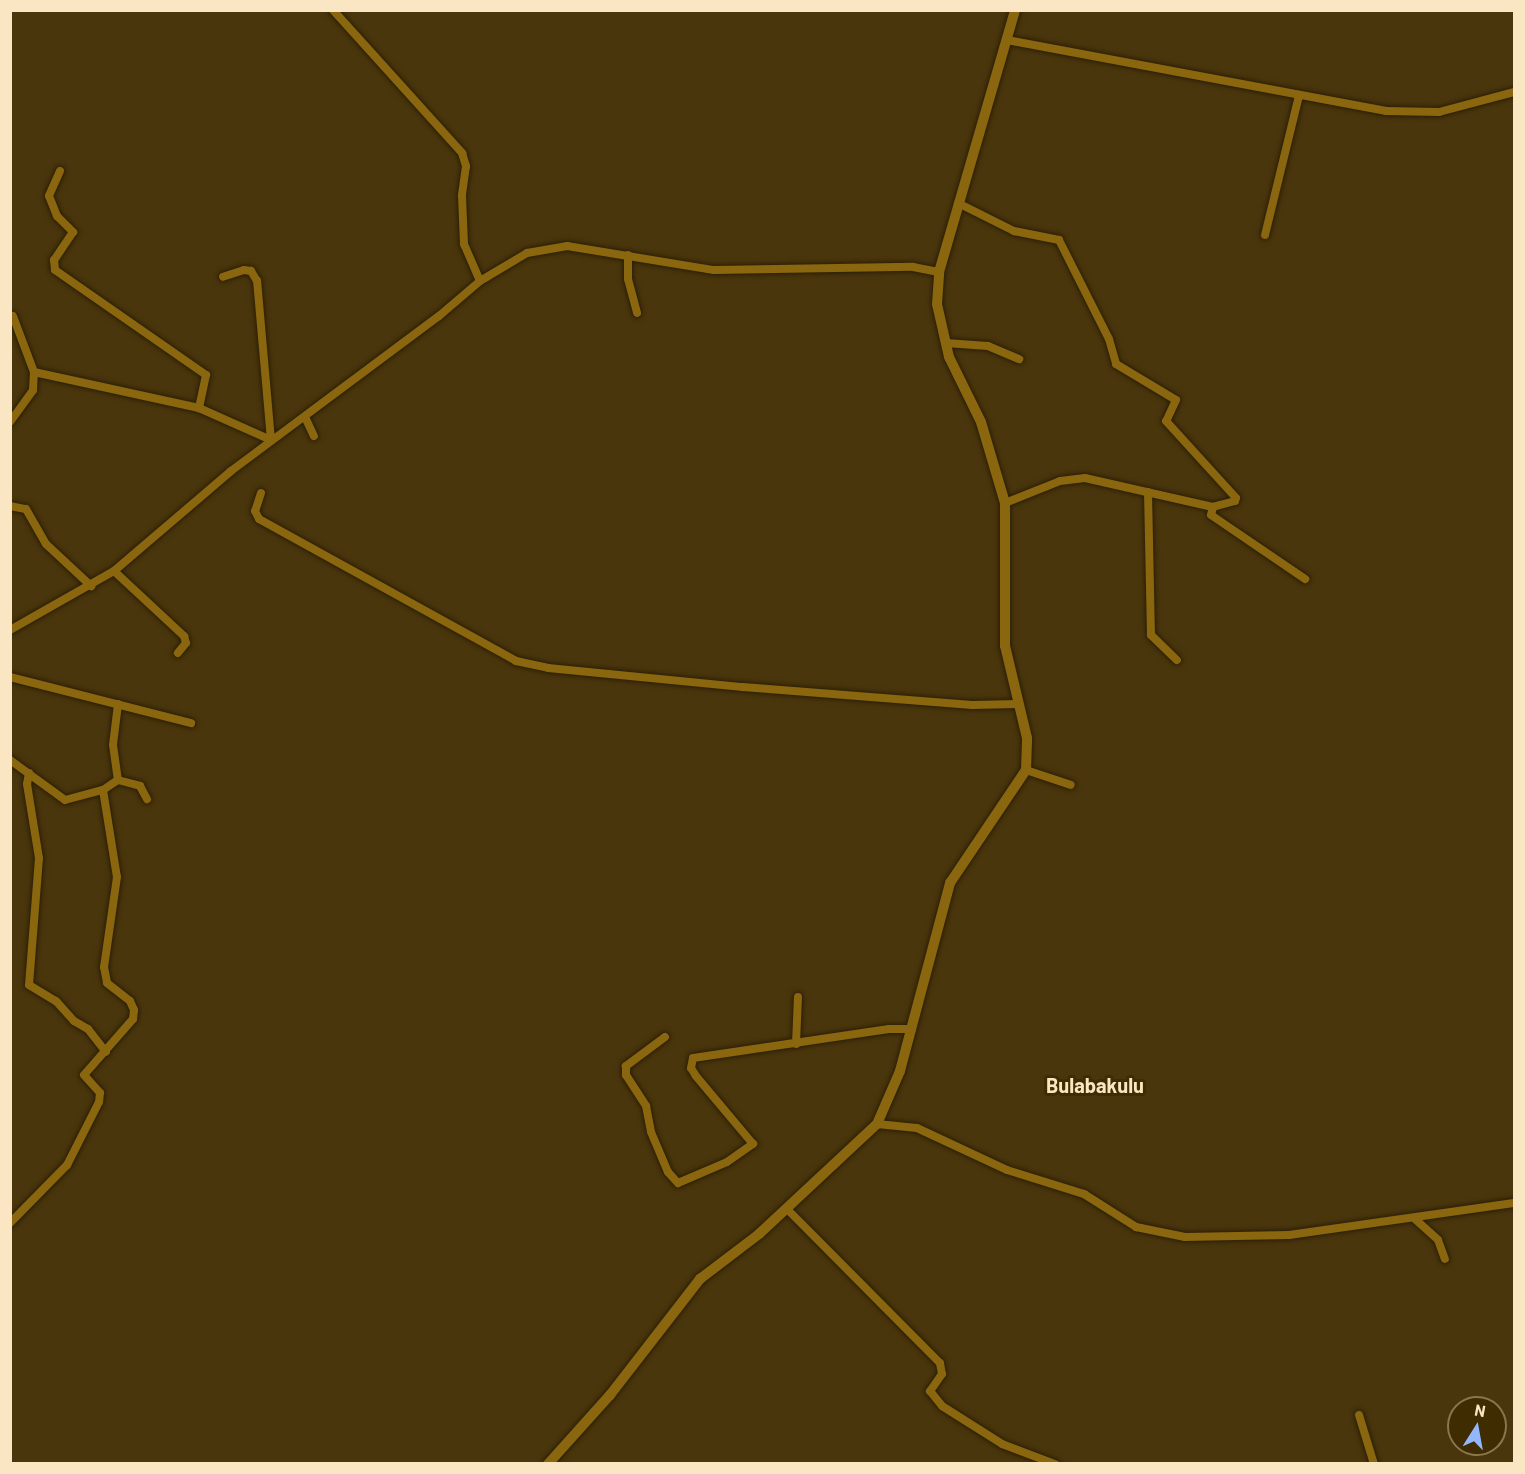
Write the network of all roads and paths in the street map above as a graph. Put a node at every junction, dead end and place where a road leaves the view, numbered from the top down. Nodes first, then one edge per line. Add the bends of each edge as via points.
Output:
1 (333, 10) edge
2 (1015, 10) edge
3 (1007, 40) junction
4 (1515, 92) edge
5 (1299, 96) junction
6 (60, 171) dead end
7 (958, 203) junction
8 (1265, 235) dead end
9 (628, 255) junction
10 (939, 272) junction
11 (223, 277) dead end
12 (480, 281) junction
13 (637, 313) dead end
14 (13, 316) dead end
15 (946, 343) junction
16 (1019, 359) dead end
17 (34, 372) junction
18 (199, 408) junction
19 (305, 417) junction
20 (10, 422) edge
21 (314, 436) dead end
22 (271, 440) junction
23 (1148, 492) junction
24 (261, 493) dead end
25 (1005, 503) junction
26 (10, 506) edge
27 (1213, 507) junction
28 (114, 571) junction
29 (1305, 579) dead end
30 (91, 586) junction
31 (10, 630) edge
32 (178, 653) dead end
33 (1177, 660) dead end
34 (10, 676) edge
35 (118, 704) junction
36 (1018, 704) junction
37 (190, 723) dead end
38 (10, 760) edge
39 (1026, 770) junction
40 (29, 773) junction
41 (118, 780) junction
42 (1071, 785) dead end
43 (103, 790) junction
44 (147, 799) dead end
45 (798, 997) dead end
46 (912, 1029) junction
47 (665, 1036) dead end
48 (796, 1044) junction
49 (106, 1052) junction
50 (877, 1124) junction
51 (1515, 1203) edge
52 (787, 1209) junction
53 (1415, 1219) junction
54 (10, 1223) edge
55 (1445, 1259) dead end
56 (1359, 1415) dead end
57 (549, 1464) edge
58 (1055, 1464) edge
59 (1374, 1464) edge

1 - 12 street via 462,153 466,166 462,196 464,244
2 - 3 street
3 - 5 street
3 - 7 street
4 - 5 street via 1453,110 1423,112 1386,111
5 - 8 street
6 - 18 street via 50,196 57,216 73,232 54,260 55,270 206,375
7 - 10 street
7 - 27 street via 1014,231 1059,240 1109,339 1116,364 1176,400 1166,421 1237,499
9 - 10 street via 714,270 913,267
9 - 12 street via 552,246 527,253
9 - 13 street via 628,279
10 - 15 street via 937,304
11 - 22 street via 244,270 251,271 257,280
12 - 19 street
14 - 17 street
15 - 16 street via 988,346
15 - 25 street via 981,422
17 - 18 street
17 - 20 street via 33,390
18 - 22 street
19 - 21 street
19 - 22 street
22 - 28 street
23 - 25 street via 1072,478
23 - 27 street
23 - 33 street via 1151,636
24 - 36 street via 255,511 259,519 516,661 549,668 743,687 972,705
25 - 36 street via 1005,646
26 - 30 street via 26,509 46,544
27 - 29 street via 1211,515
28 - 30 street
28 - 32 street via 184,636 186,643
30 - 31 street
34 - 35 street
35 - 37 street
35 - 41 street via 113,745
36 - 39 street via 1027,738
38 - 40 street
39 - 42 street
39 - 46 street via 950,883
40 - 43 street via 65,800
40 - 49 street via 27,784 39,858 29,985 56,1001 74,1021 88,1029
41 - 43 street
41 - 44 street via 140,786
43 - 49 street via 117,877 104,967 107,983 130,1001 134,1010 133,1019
45 - 48 street
46 - 48 street
46 - 50 street
47 - 48 street via 626,1066 626,1075 646,1106 651,1132 668,1172 678,1183 727,1162 753,1144 696,1076 691,1068 693,1058
49 - 54 street via 84,1075 100,1093 99,1102 67,1165
50 - 52 street
50 - 53 street via 917,1128 998,1166 1084,1194 1136,1227 1157,1234 1232,1239
51 - 53 street
52 - 57 street via 700,1279 610,1395
52 - 58 street via 940,1363 942,1374 930,1391 942,1406 1002,1444
53 - 55 street via 1438,1240
56 - 59 street

